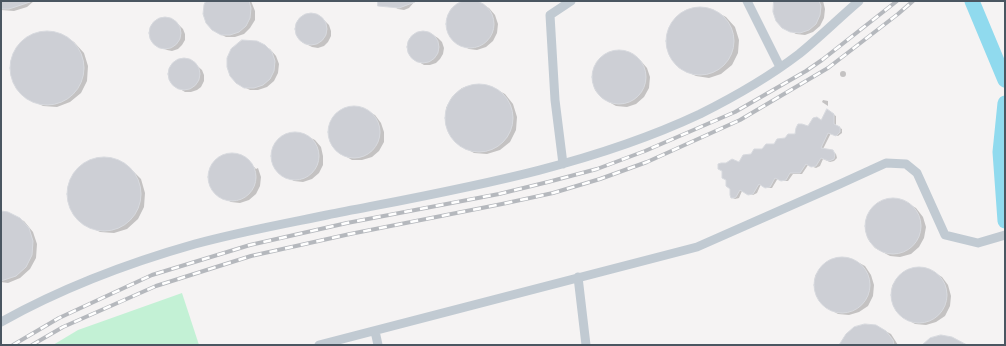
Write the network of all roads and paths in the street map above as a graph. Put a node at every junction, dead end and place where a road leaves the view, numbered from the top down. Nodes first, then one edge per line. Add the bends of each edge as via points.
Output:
1 (571, 1) edge
2 (747, 1) edge
3 (858, 1) edge
4 (780, 67) junction
5 (563, 164) junction
6 (1003, 236) edge
7 (578, 277) junction
8 (1, 322) edge
9 (375, 331) junction
10 (320, 345) edge
11 (378, 345) edge
12 (586, 345) edge

1 - 5 street via 550,15 555,100
2 - 4 street
3 - 4 street via 801,52
4 - 5 street via 734,96 686,120 621,146
5 - 8 street via 196,244 79,284 33,304
6 - 7 street via 978,243 945,236 917,173 906,164 886,163 697,247
7 - 9 street
7 - 12 street
9 - 10 street
9 - 11 street

